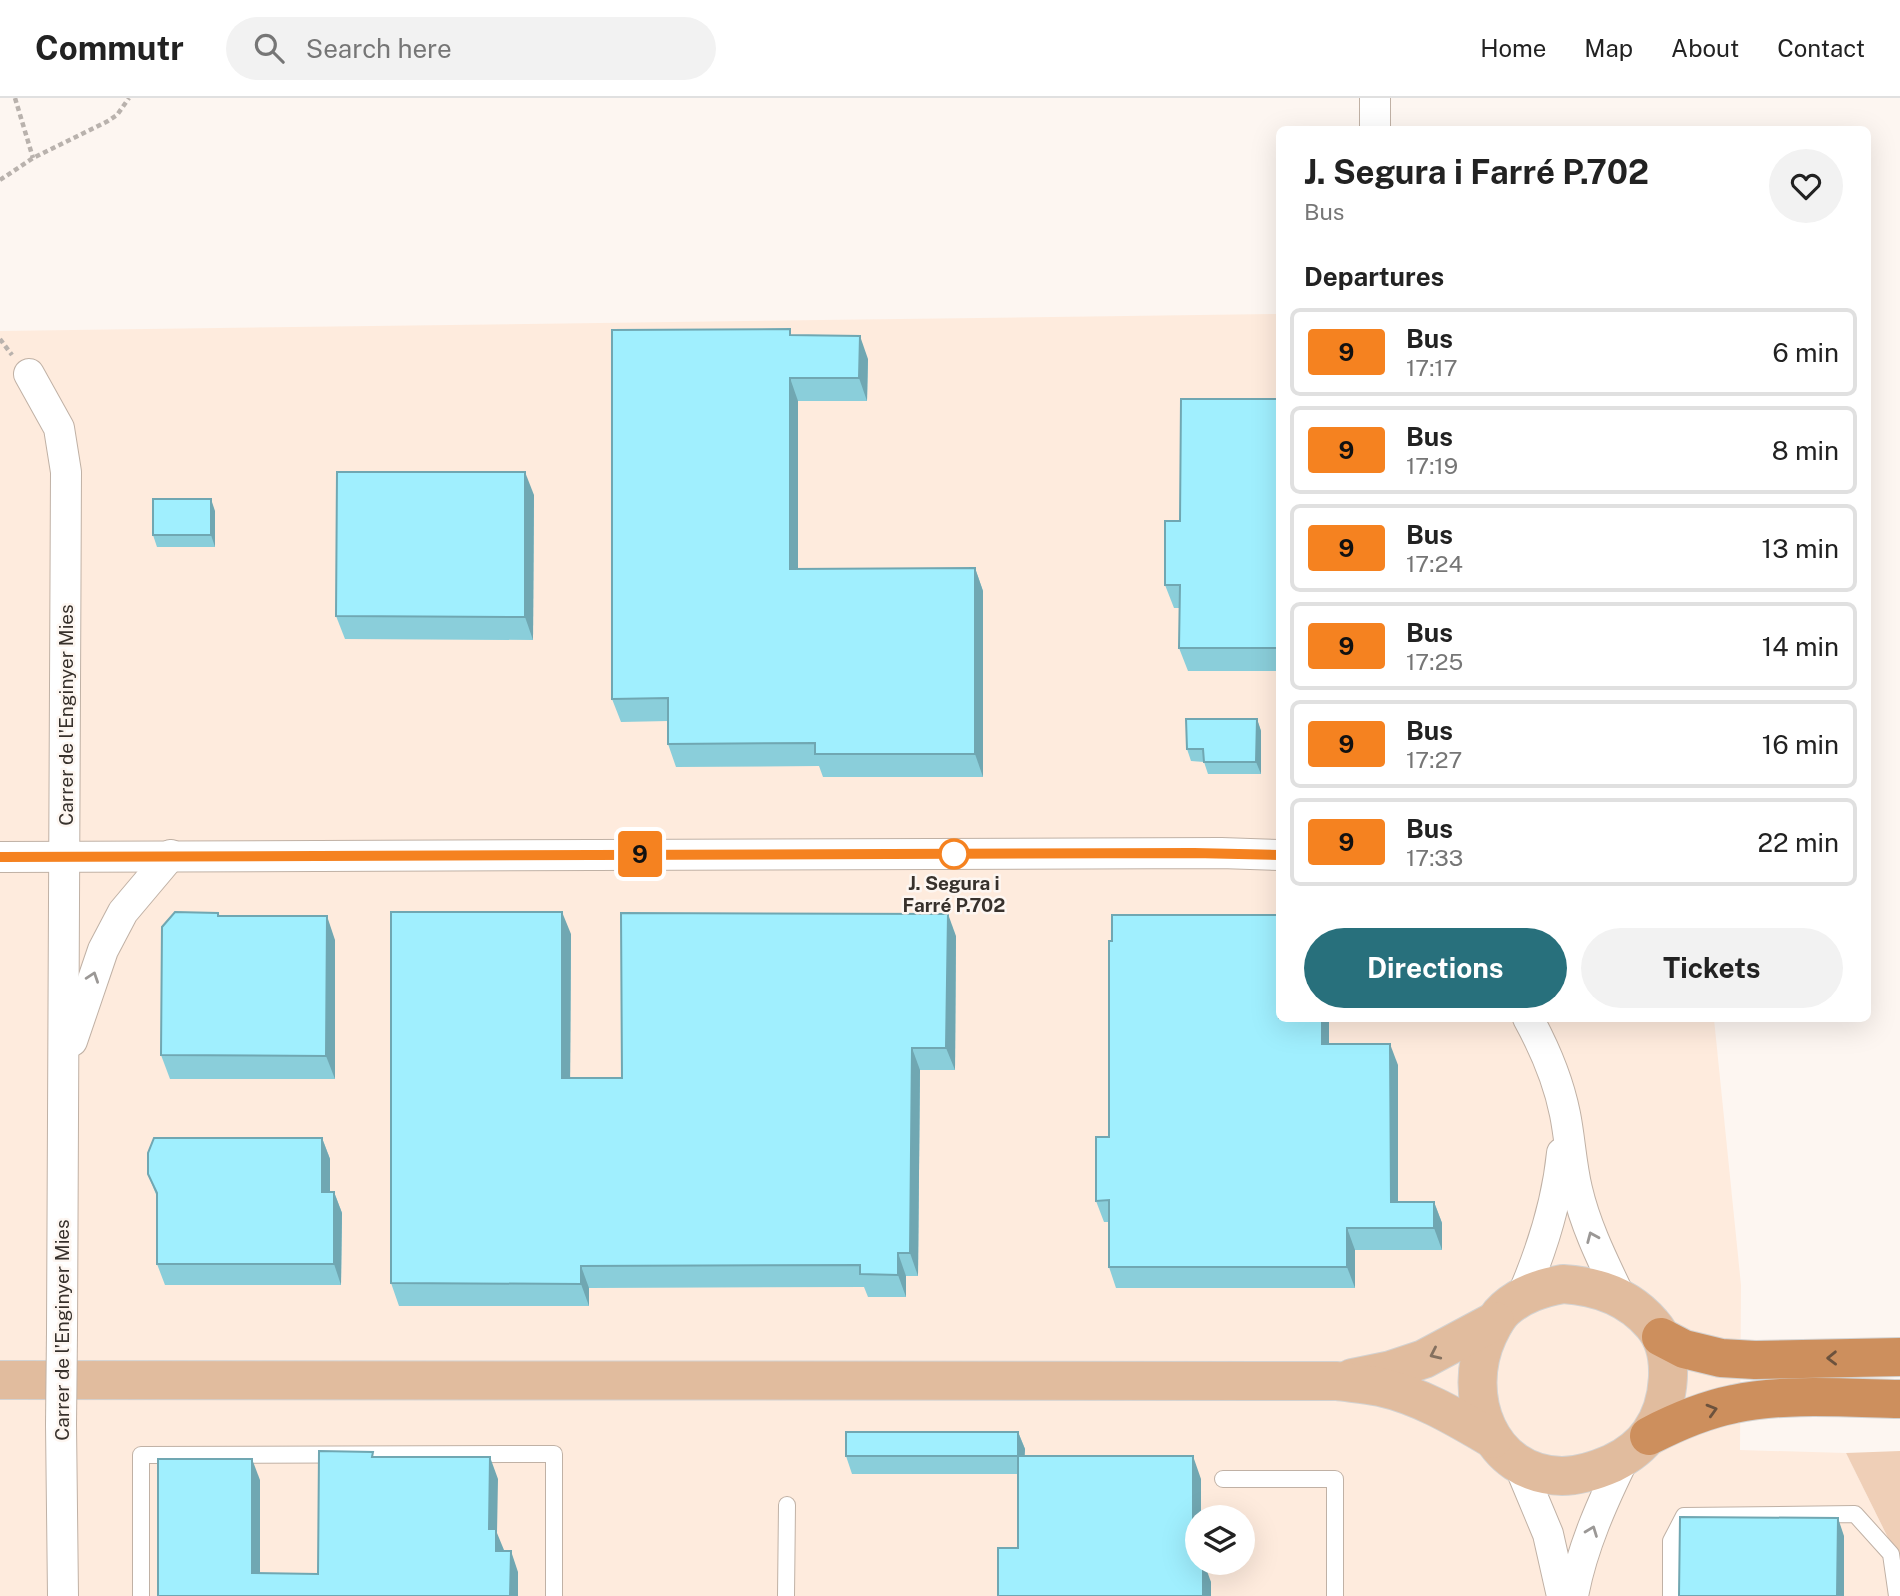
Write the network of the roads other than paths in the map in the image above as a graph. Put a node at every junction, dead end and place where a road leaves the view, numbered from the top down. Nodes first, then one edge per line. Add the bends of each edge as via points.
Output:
1 (1375, 98) edge
2 (1375, 126) edge
3 (29, 374) dead end
4 (171, 855) junction
5 (1276, 855) edge
6 (0, 857) edge
7 (64, 858) junction
8 (1530, 1022) edge
9 (64, 1065) junction
10 (1565, 1115) junction
11 (1621, 1299) junction
12 (1508, 1309) junction
13 (1661, 1337) junction
14 (1900, 1357) edge
15 (0, 1380) edge
16 (1337, 1381) junction
17 (1900, 1399) edge
18 (1493, 1439) junction
19 (1637, 1446) junction
20 (1520, 1467) junction
21 (1223, 1479) dead end
22 (788, 1505) dead end
23 (63, 1596) edge
24 (141, 1596) edge
25 (554, 1596) edge
26 (786, 1596) edge
27 (1335, 1596) edge
28 (1562, 1596) edge
29 (1573, 1596) edge
30 (1671, 1596) edge
31 (1897, 1596) edge

1 - 2 street
3 - 7 street, Carrer de l'Enginyer Mies via 59,428 66,472
4 - 5 street
4 - 7 street
9 -> 4 street, Carrer de l'Enginyer Mies via 103,950 123,912
6 - 7 street
7 - 9 street, Carrer de l'Enginyer Mies
8 - 10 street via 1550,1059
9 - 23 street, Carrer de l'Enginyer Mies, bridge
11 -> 10 street via 1590,1234 1576,1187
10 - 12 street via 1552,1212 1536,1264
11 - 12 main road via 1602,1290 1563,1284 1542,1287
11 - 13 main road via 1653,1324
12 -> 16 main road via 1424,1359
12 - 18 main road via 1479,1360 1481,1413
14 -> 13 highway via 1721,1358 1684,1349
13 - 19 main road via 1667,1391 1660,1416
15 - 16 main road
16 - 18 main road via 1380,1387 1413,1398
19 -> 17 highway via 1683,1419 1736,1403
18 - 20 main road
19 - 20 main road via 1583,1474 1561,1476
29 -> 19 street via 1602,1503
20 - 28 street via 1548,1534
21 - 27 lane via 1335,1479
22 - 26 lane
24 - 25 lane via 141,1455 554,1454
30 - 31 lane via 1671,1541 1684,1516 1855,1514 1891,1554

